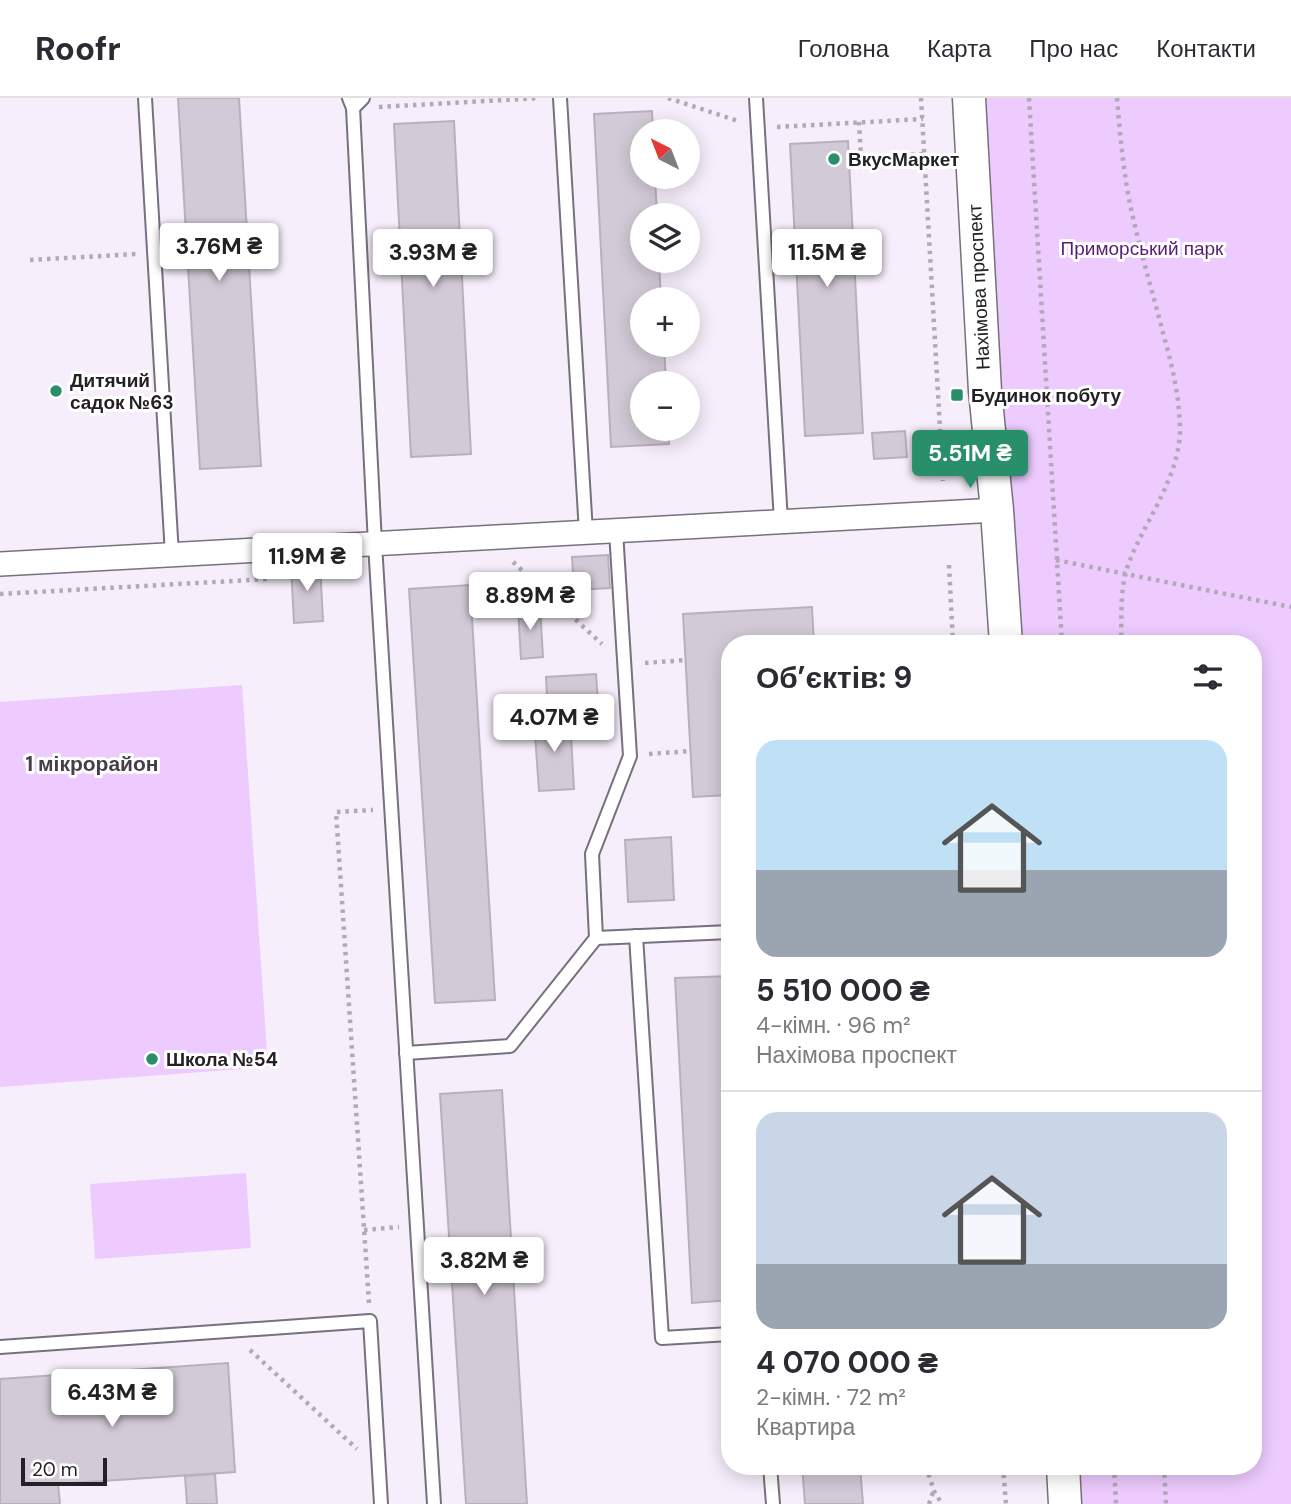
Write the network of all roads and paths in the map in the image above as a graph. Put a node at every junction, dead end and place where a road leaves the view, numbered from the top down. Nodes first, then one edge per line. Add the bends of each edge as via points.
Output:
1 (145, 98) edge
2 (363, 98) edge
3 (540, 98) edge
4 (560, 98) edge
5 (668, 98) edge
6 (756, 98) edge
7 (921, 98) edge
8 (969, 98) edge
9 (1029, 98) edge
10 (1117, 98) edge
11 (351, 103) edge
12 (923, 119) junction
13 (859, 122) junction
14 (757, 128) junction
15 (925, 154) junction
16 (154, 253) junction
17 (30, 260) dead end
18 (943, 481) dead end
19 (997, 510) junction
20 (781, 522) junction
21 (616, 531) junction
22 (586, 533) junction
23 (488, 538) junction
24 (375, 544) junction
25 (172, 555) junction
26 (1056, 560) junction
27 (0, 564) edge
28 (949, 565) dead end
29 (1125, 574) junction
30 (1291, 607) edge
31 (953, 635) edge
32 (1005, 635) edge
33 (1061, 635) edge
34 (1121, 635) edge
35 (686, 660) dead end
36 (625, 664) junction
37 (690, 751) dead end
38 (630, 755) junction
39 (392, 808) junction
40 (721, 932) edge
41 (636, 936) junction
42 (596, 938) junction
43 (406, 1053) junction
44 (417, 1226) junction
45 (364, 1230) junction
46 (370, 1321) junction
47 (229, 1331) junction
48 (721, 1335) edge
49 (0, 1347) edge
50 (379, 1470) junction
51 (771, 1475) edge
52 (929, 1475) edge
53 (1004, 1475) edge
54 (1063, 1475) edge
55 (1114, 1475) edge
56 (1164, 1475) edge
57 (934, 1491) junction
58 (381, 1504) edge
59 (434, 1504) edge
60 (773, 1504) edge
61 (929, 1504) edge
62 (942, 1504) edge
63 (1006, 1504) edge
64 (1065, 1504) edge
65 (1116, 1504) edge
66 (1166, 1504) edge

1 - 16 lane
2 - 11 lane
3 - 11 path
4 - 22 lane
5 - 14 path
6 - 14 lane
7 - 12 path
8 - 19 main road, Нахімова проспект via 985,391
9 - 26 path
10 - 29 path via 1130,204 1174,375 1180,433 1174,466
11 - 24 lane
12 - 13 path
12 - 15 path
13 - 14 path
13 - 15 path via 861,158
14 - 20 lane
15 - 18 path
16 - 17 path
16 - 25 lane
19 - 20 street
19 - 32 main road, Нахімова проспект
20 - 21 street
21 - 22 street
21 - 36 lane
22 - 23 street
23 - 24 street
23 - 36 path
24 - 25 street
24 - 39 lane
25 - 27 street
26 - 29 path
26 - 33 path
28 - 31 path
29 - 30 path
29 - 34 path
35 - 36 path
36 - 38 lane
37 - 38 path
38 - 42 lane via 592,854
39 - 43 lane
39 - 45 path via 335,812
40 - 41 lane
41 - 42 lane
41 - 48 lane via 662,1338
42 - 43 lane via 510,1046
43 - 44 lane
44 - 45 path
44 - 59 lane
45 - 46 path
46 - 47 lane
46 - 50 lane
47 - 49 lane
47 - 50 path
50 - 58 lane
51 - 60 lane
52 - 57 path
53 - 63 path
54 - 64 main road
55 - 65 path
56 - 66 path
57 - 61 path
57 - 62 path

